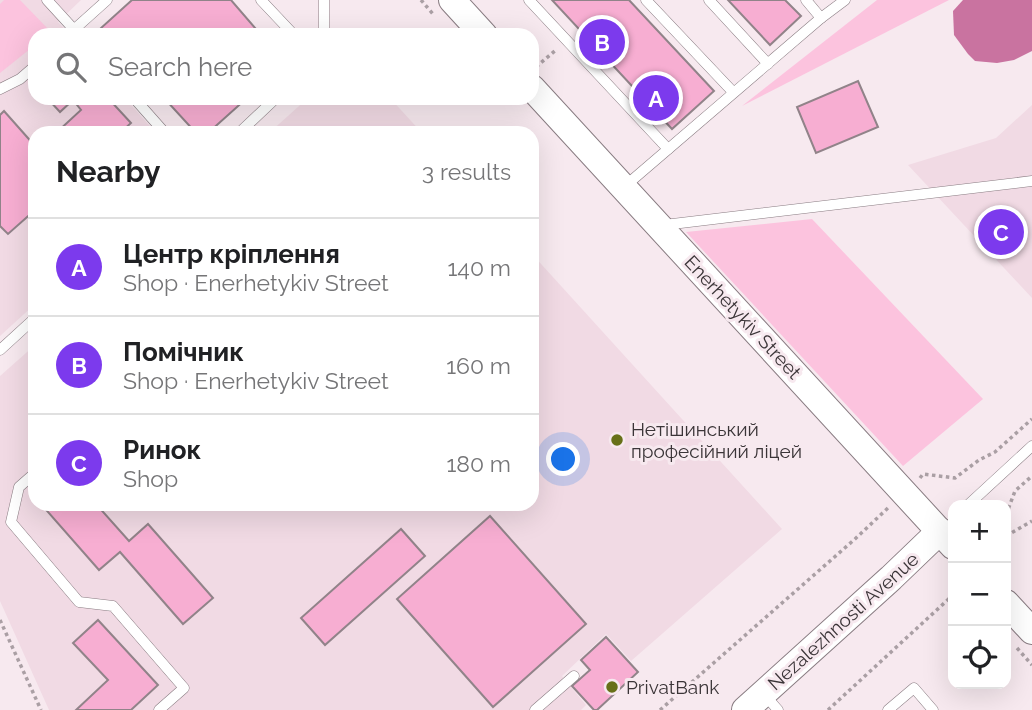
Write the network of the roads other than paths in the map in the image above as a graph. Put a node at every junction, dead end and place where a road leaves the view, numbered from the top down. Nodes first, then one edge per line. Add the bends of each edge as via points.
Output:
1 (47, 0) edge
2 (107, 0) edge
3 (261, 0) edge
4 (324, 0) edge
5 (452, 0) edge
6 (529, 0) edge
7 (646, 0) edge
8 (709, 0) edge
9 (806, 0) edge
10 (845, 0) edge
11 (821, 18) junction
12 (70, 28) edge
13 (79, 28) edge
14 (287, 28) edge
15 (324, 28) edge
16 (478, 28) edge
17 (768, 64) junction
18 (28, 72) edge
19 (0, 89) edge
20 (733, 92) junction
21 (539, 96) edge
22 (140, 105) edge
23 (269, 105) edge
24 (159, 126) edge
25 (246, 126) edge
26 (668, 149) junction
27 (1032, 181) edge
28 (624, 188) junction
29 (659, 226) junction
30 (28, 324) edge
31 (0, 350) edge
32 (1032, 446) edge
33 (28, 479) edge
34 (973, 500) edge
35 (947, 534) edge
36 (1011, 608) edge
37 (1032, 631) edge
38 (574, 676) dead end
39 (762, 704) edge
40 (159, 710) edge
41 (535, 710) edge
42 (888, 710) edge
43 (933, 710) edge

1 - 12 lane
2 - 13 lane
3 - 14 lane
4 - 15 lane
5 - 16 main road
6 - 26 lane
7 - 20 lane
8 - 17 lane
9 - 11 lane
10 - 11 lane
11 - 17 lane
17 - 20 lane
18 - 19 lane
20 - 26 lane
21 - 28 main road, Enerhetykiv Street
22 - 24 lane
23 - 25 lane
26 - 28 lane
27 - 29 lane
28 - 29 main road, Enerhetykiv Street
29 - 35 main road, Enerhetykiv Street
30 - 31 lane
32 - 34 lane
33 - 40 lane via 19,487 11,523 79,602 113,606 184,688
35 - 39 main road, Nezalezhnosti Avenue via 891,578
36 - 37 main road
38 - 41 lane
42 - 43 lane via 914,688

